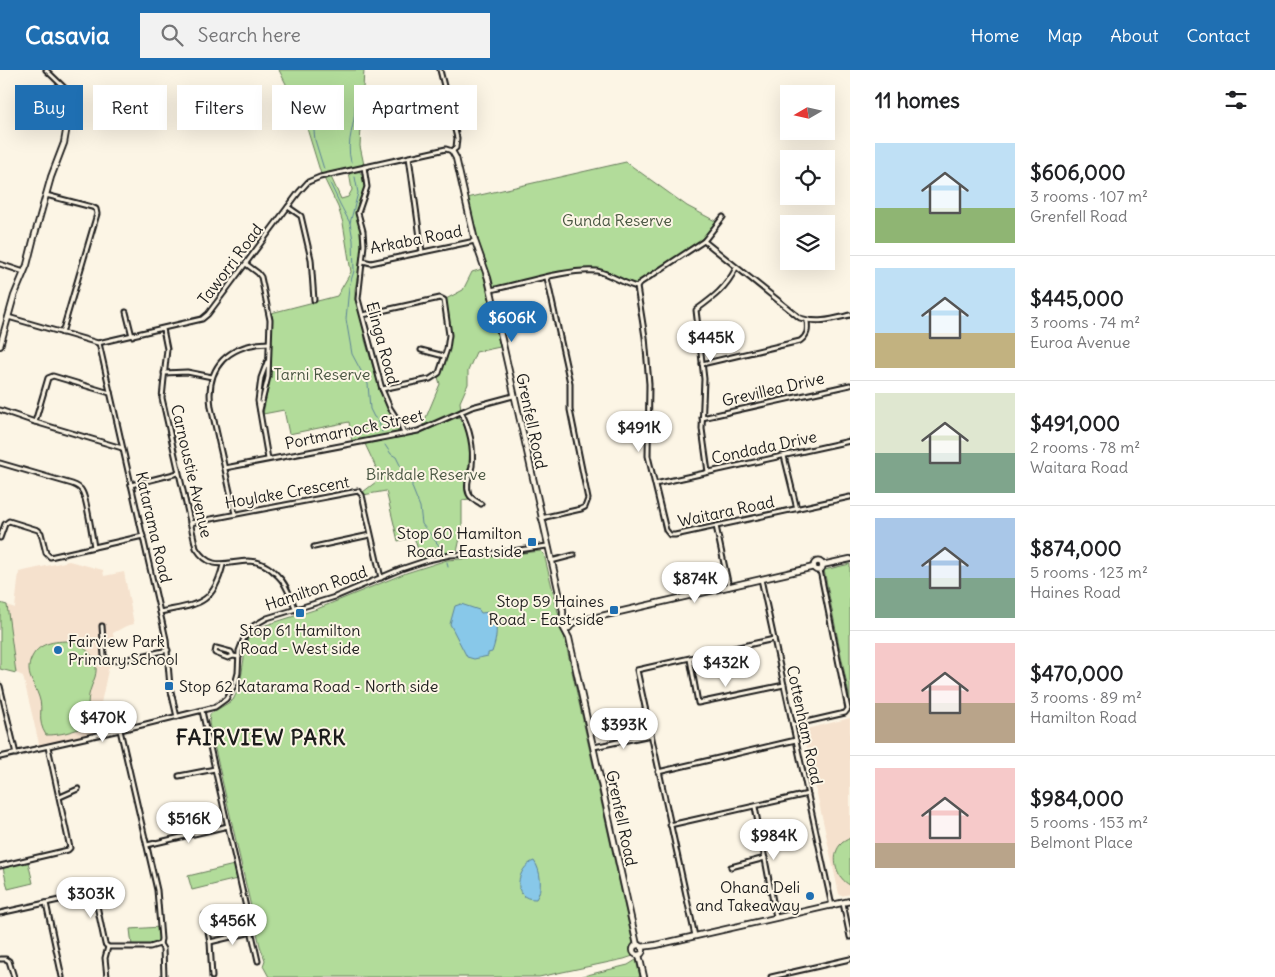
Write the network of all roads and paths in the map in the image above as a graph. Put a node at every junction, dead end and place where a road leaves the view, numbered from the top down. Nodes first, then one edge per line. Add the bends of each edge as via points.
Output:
1 (46, 70) edge
2 (440, 70) edge
3 (62, 85) edge
4 (67, 130) edge
5 (452, 151) junction
6 (409, 158) junction
7 (364, 167) junction
8 (46, 195) junction
9 (288, 207) junction
10 (723, 217) dead end
11 (475, 241) junction
12 (704, 241) junction
13 (422, 252) junction
14 (363, 261) junction
15 (0, 264) edge
16 (246, 264) junction
17 (736, 268) junction
18 (24, 272) junction
19 (547, 278) junction
20 (637, 287) junction
21 (490, 290) junction
22 (314, 300) dead end
23 (126, 312) dead end
24 (363, 315) junction
25 (850, 315) edge
26 (8, 317) junction
27 (807, 321) junction
28 (163, 329) junction
29 (62, 333) junction
30 (132, 336) junction
31 (99, 343) junction
32 (269, 343) junction
33 (0, 346) edge
34 (421, 350) dead end
35 (444, 357) junction
36 (702, 364) junction
37 (164, 373) junction
38 (212, 377) junction
39 (850, 385) edge
40 (382, 389) junction
41 (111, 393) junction
42 (514, 396) junction
43 (0, 410) edge
44 (461, 412) junction
45 (702, 418) junction
46 (35, 422) junction
47 (404, 434) junction
48 (850, 441) edge
49 (123, 448) junction
50 (784, 456) junction
51 (268, 459) junction
52 (0, 463) edge
53 (225, 468) junction
54 (708, 472) junction
55 (178, 474) junction
56 (655, 484) junction
57 (132, 485) junction
58 (850, 497) edge
59 (481, 504) dead end
60 (797, 509) junction
61 (235, 514) junction
62 (541, 518) junction
63 (190, 522) junction
64 (716, 526) junction
65 (370, 534) junction
66 (143, 536) junction
67 (0, 538) edge
68 (547, 546) junction
69 (94, 547) junction
70 (314, 547) dead end
71 (574, 555) dead end
72 (850, 559) edge
73 (551, 561) junction
74 (224, 565) junction
75 (822, 565) junction
76 (814, 567) junction
77 (820, 570) junction
78 (381, 578) junction
79 (761, 579) junction
80 (730, 586) junction
81 (296, 610) junction
82 (160, 612) junction
83 (567, 624) junction
84 (102, 626) dead end
85 (774, 639) junction
86 (168, 650) junction
87 (233, 656) junction
88 (239, 657) junction
89 (690, 659) junction
90 (784, 685) junction
91 (0, 686) edge
92 (202, 711) junction
93 (177, 717) junction
94 (793, 725) junction
95 (120, 730) junction
96 (650, 735) junction
97 (796, 740) junction
98 (48, 746) junction
99 (594, 747) junction
100 (16, 754) junction
101 (0, 757) edge
102 (215, 769) junction
103 (658, 772) junction
104 (179, 776) dead end
105 (78, 789) dead end
106 (808, 794) junction
107 (60, 797) junction
108 (755, 807) junction
109 (670, 825) junction
110 (228, 826) junction
111 (147, 845) junction
112 (764, 858) junction
113 (0, 866) edge
114 (730, 867) dead end
115 (850, 901) edge
116 (46, 902) junction
117 (843, 903) junction
118 (832, 906) junction
119 (0, 913) edge
120 (204, 915) dead end
121 (776, 918) junction
122 (252, 932) junction
123 (695, 937) junction
124 (850, 937) edge
125 (210, 942) junction
126 (160, 944) junction
127 (108, 947) junction
128 (640, 950) junction
129 (0, 959) edge
130 (850, 959) edge
131 (258, 962) dead end
132 (14, 977) edge
133 (62, 977) edge
134 (107, 977) edge
135 (164, 977) edge
136 (212, 977) edge
137 (644, 977) edge
138 (771, 977) edge

1 - 3 street
2 - 5 street via 457,141
4 - 8 street
5 - 6 street, Taworri Road
5 - 11 street, Grenfell Road
6 - 7 street, Taworri Road
6 - 13 street
7 - 9 street, Taworri Road via 313,179 303,186
7 - 14 street, Elinga Road via 367,187 358,213 363,231
8 - 18 street
8 - 29 street via 92,207 97,214
9 - 16 street, Taworri Road
9 - 22 street via 302,216 311,259
10 - 12 street
11 - 13 street, Arkaba Road
11 - 21 street, Grenfell Road
12 - 17 street
12 - 20 street
13 - 14 street, Arkaba Road via 371,263
14 - 24 street, Elinga Road via 358,299
15 - 18 street
16 - 28 street, Taworri Road via 205,317
16 - 32 street via 261,277 269,314
17 - 27 street
17 - 36 street via 718,294 696,310
18 - 26 street
19 - 20 street via 598,271
19 - 21 street
19 - 62 street via 570,383 570,410 588,499 581,510
20 - 56 street, Waitara Road via 649,384 648,456
21 - 42 street, Grenfell Road
23 - 30 street
24 - 35 street via 440,298 444,300 449,335
24 - 40 street, Elinga Road
25 - 27 street via 824,322
26 - 29 street, Taworri Road
26 - 33 street
27 - 36 street via 808,331 800,340
28 - 30 street, Taworri Road
28 - 37 street, Carnoustie Avenue via 167,349
29 - 31 street, Taworri Road
30 - 31 street, Taworri Road
31 - 41 street, Katarama Road
32 - 38 street via 244,346 232,352 223,359
32 - 51 street via 268,377 260,410
34 - 35 street
35 - 40 street via 436,376
36 - 45 street
37 - 38 street via 187,372
37 - 55 street, Carnoustie Avenue via 162,398
38 - 53 street via 210,398
39 - 45 street, Grevillea Drive
40 - 47 street, Elinga Road
41 - 46 street via 52,376 48,378
41 - 49 street, Katarama Road
42 - 44 street, Portmarnock Street
42 - 62 street, Grenfell Road
43 - 46 street
44 - 47 street, Portmarnock Street via 427,428
44 - 59 street via 472,439 469,494
45 - 54 street
46 - 49 street
47 - 51 street, Portmarnock Street
48 - 50 street, Condada Drive
49 - 57 street, Katarama Road
50 - 54 street, Condada Drive
50 - 60 street
51 - 53 street, Portmarnock Street
52 - 69 street via 78,487 85,501
53 - 61 street
54 - 56 street, Condada Drive
55 - 57 street
55 - 63 street, Carnoustie Avenue
56 - 64 street, Waitara Road via 670,535
57 - 66 street, Katarama Road
58 - 60 street, Waitara Road
60 - 64 street, Waitara Road
61 - 63 street, Hoylake Crescent
61 - 65 street, Hoylake Crescent via 358,491 362,495
62 - 68 street, Grenfell Road
63 - 74 street, Carnoustie Avenue via 198,552 208,560
64 - 80 street
65 - 70 street
65 - 78 street, Hoylake Crescent
66 - 69 street
66 - 82 street, Katarama Road
67 - 69 street via 9,521 38,530 50,557
68 - 73 street, Grenfell Road
68 - 78 street, Hamilton Road via 440,557
71 - 73 street
72 - 75 street
73 - 83 street, Grenfell Road
74 - 81 street via 248,561 266,566 282,580
74 - 82 street via 217,586 203,601
75 - 76 street via 817,562
75 - 77 street
76 - 77 street
76 - 79 street
77 - 94 street via 848,709 845,713
78 - 81 street, Hamilton Road via 335,598
79 - 80 street
79 - 85 street, Cottenham Road
80 - 83 street
81 - 88 street, Hamilton Road via 267,618 253,626 242,642
82 - 86 street, Katarama Road
83 - 99 street, Grenfell Road
84 - 86 street via 104,656 108,660
85 - 89 street
85 - 90 street, Cottenham Road
86 - 93 street, Katarama Road via 170,687
87 - 87 street via 228,658 215,653 216,648 231,652
87 - 88 street
88 - 92 street, Hamilton Road via 237,679 230,694 219,704
89 - 90 street via 698,703
89 - 96 street via 637,670
90 - 94 street, Cottenham Road
91 - 100 street
92 - 93 street, Hamilton Road
92 - 102 street
93 - 95 street, Hamilton Road
94 - 97 street, Cottenham Road
95 - 98 street, Hamilton Road
95 - 111 street
96 - 99 street
96 - 103 street
97 - 103 street
97 - 106 street, Cottenham Road
98 - 100 street, Hamilton Road
98 - 107 street
99 - 128 street, Grenfell Road
100 - 101 street, Hamilton Road
102 - 104 street
102 - 110 street
103 - 109 street
105 - 107 street
106 - 108 street
106 - 118 street, Cottenham Road
107 - 113 street via 69,849
108 - 109 street
108 - 112 street
109 - 123 street
110 - 111 street
110 - 122 street
111 - 126 street via 157,890
112 - 114 street
112 - 121 street
115 - 117 street
116 - 119 street
116 - 127 street via 93,894
116 - 133 street
117 - 118 street
117 - 124 street
118 - 121 street
120 - 125 street
121 - 123 street
122 - 125 street
122 - 131 street
123 - 128 street
125 - 136 street
126 - 127 street
126 - 135 street
127 - 134 street via 105,958
128 - 137 street, Grenfell Road
129 - 132 street via 9,961
130 - 138 street

